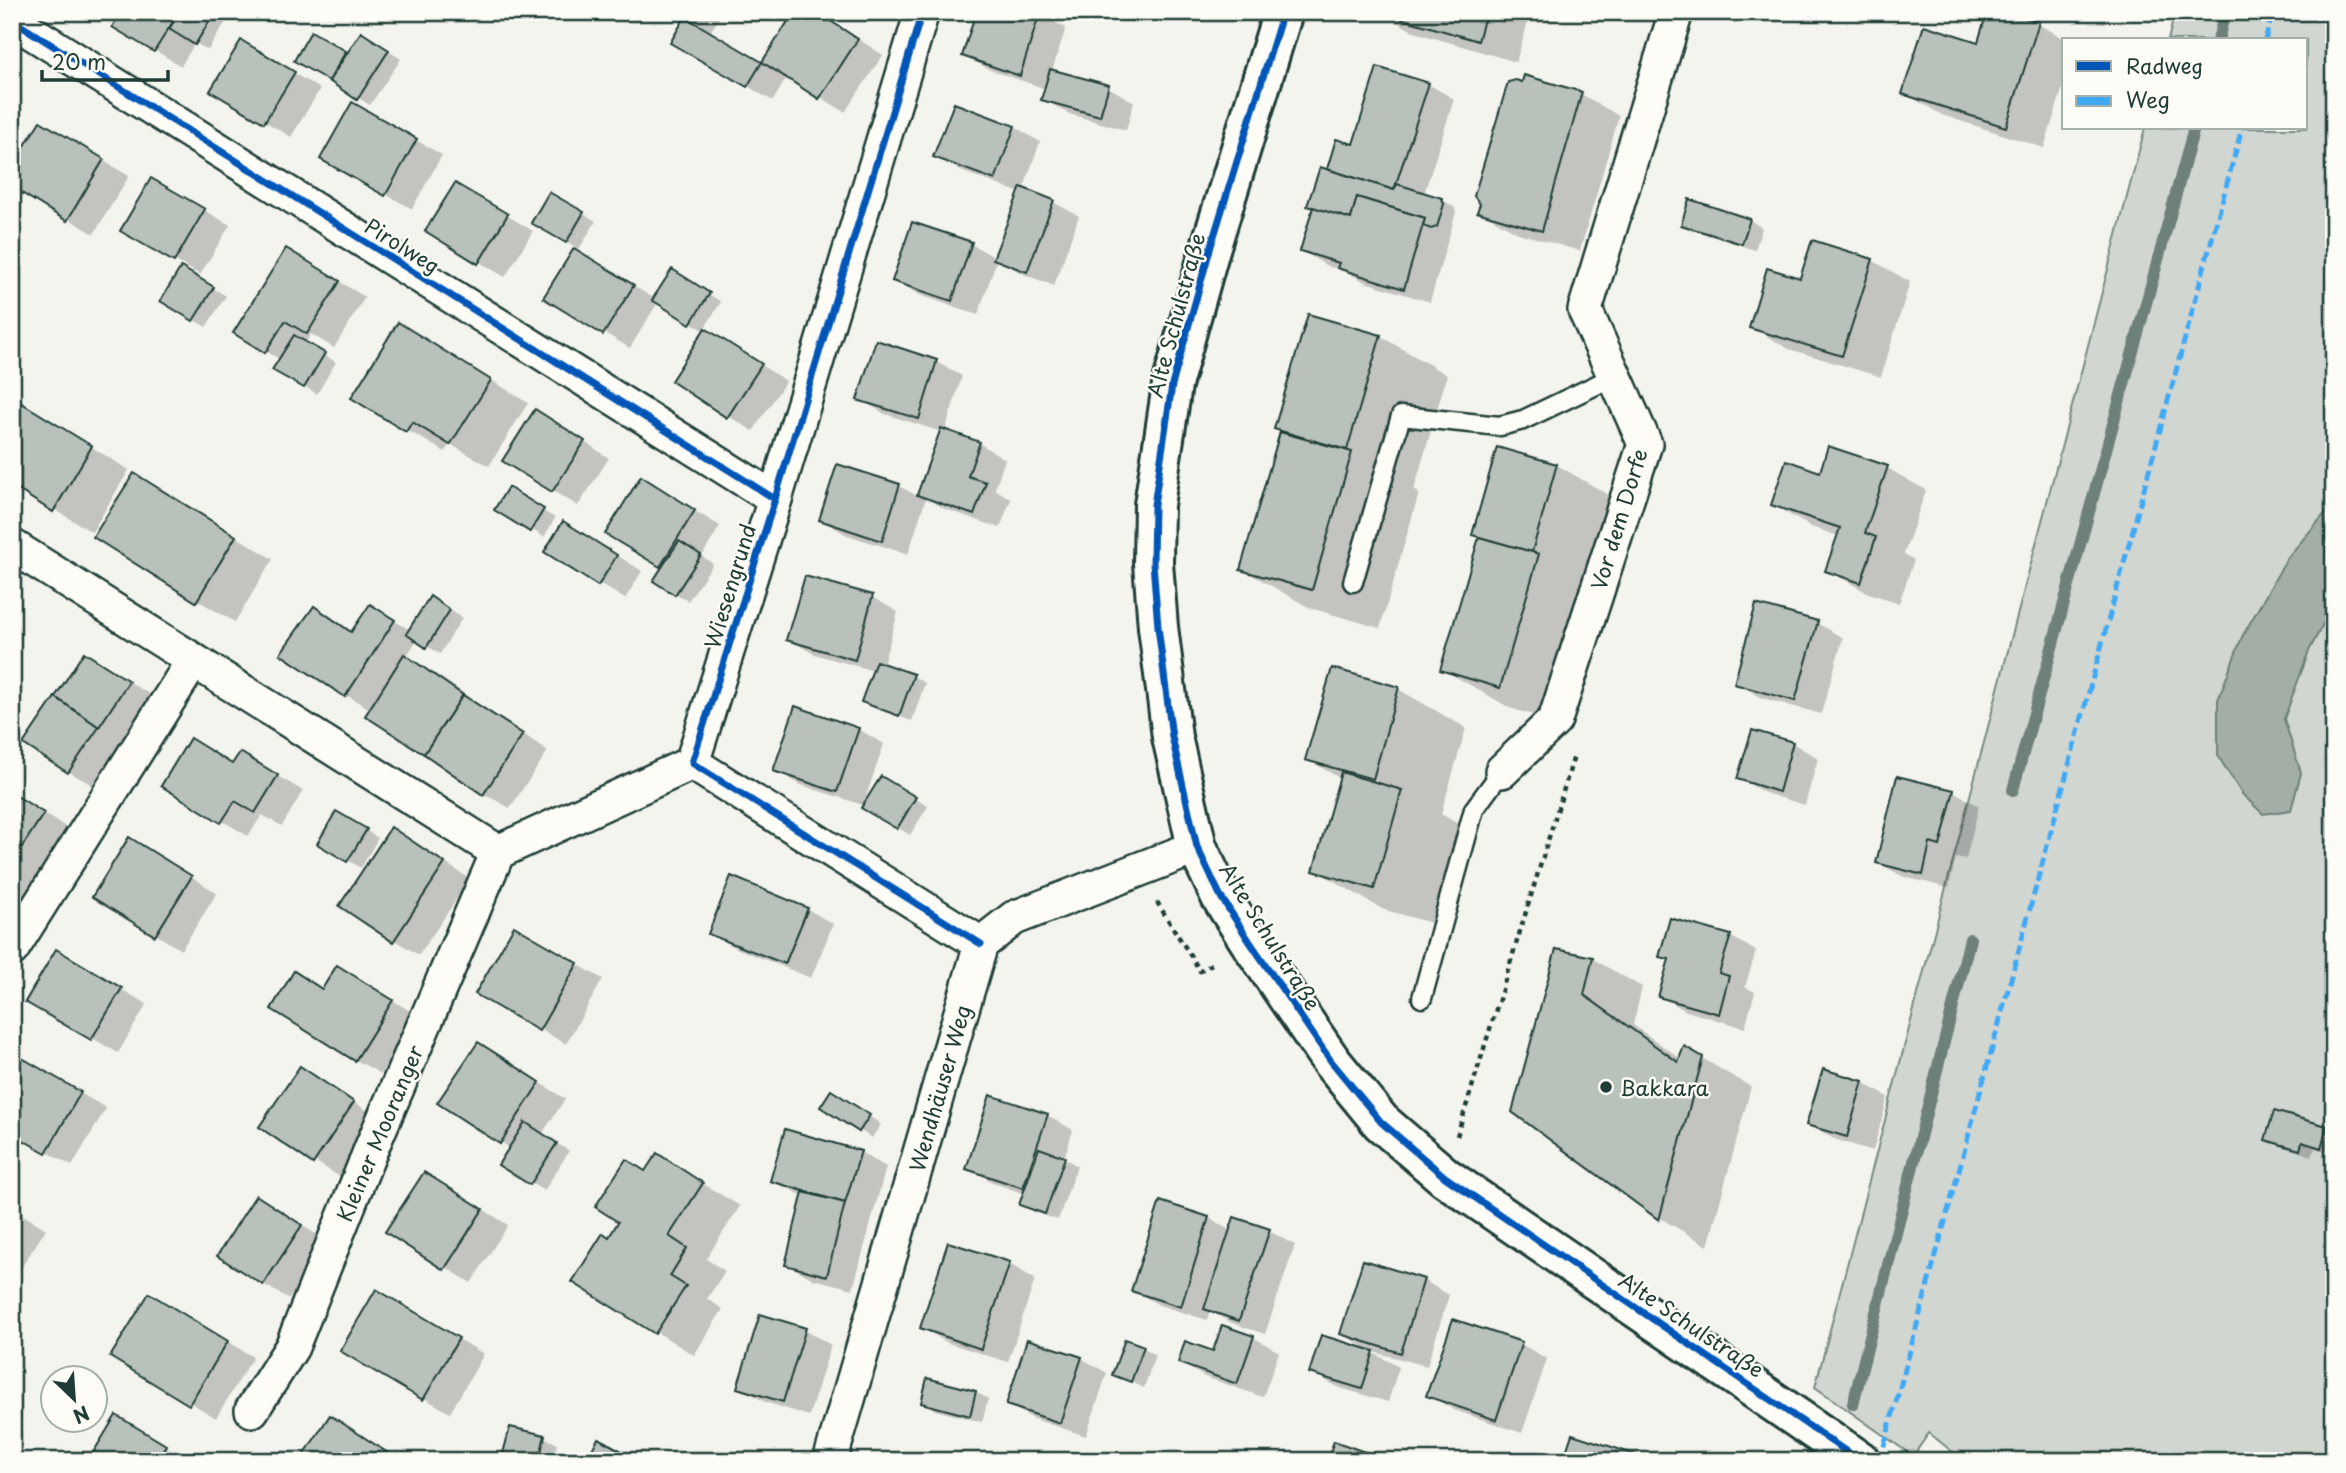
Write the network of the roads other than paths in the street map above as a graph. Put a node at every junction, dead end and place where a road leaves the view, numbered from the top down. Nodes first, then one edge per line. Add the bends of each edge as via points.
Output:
1 (1283, 12) edge
2 (1676, 12) edge
3 (912, 17) edge
4 (12, 20) edge
5 (1615, 376) junction
6 (775, 499) junction
7 (12, 546) edge
8 (1353, 582) dead end
9 (192, 662) junction
10 (692, 763) junction
11 (1502, 771) joint
12 (1197, 847) junction
13 (498, 852) junction
14 (981, 944) junction
15 (12, 949) edge
16 (1422, 998) dead end
17 (252, 1410) dead end
18 (830, 1461) edge
19 (1860, 1461) edge

1 - 12 street, Alte Schulstraße via 1172,385 1154,505 1158,627 1172,737
2 - 5 street, Vor dem Dorfe via 1585,310
3 - 6 street, Wiesengrund
4 - 6 street, Pirolweg
5 - 8 lane via 1523,420 1500,426 1401,416
5 - 11 street, Vor dem Dorfe via 1645,444 1555,720
6 - 10 street, Wiesengrund
7 - 9 street
9 - 13 street
9 - 15 street
10 - 13 street
10 - 14 street
11 - 16 lane via 1474,810
12 - 14 street via 1014,918
12 - 19 street, Alte Schulstraße via 1221,897 1331,1061 1381,1122 1445,1177
13 - 17 street, Kleiner Mooranger via 292,1347
14 - 18 street, Wendhäuser Weg

